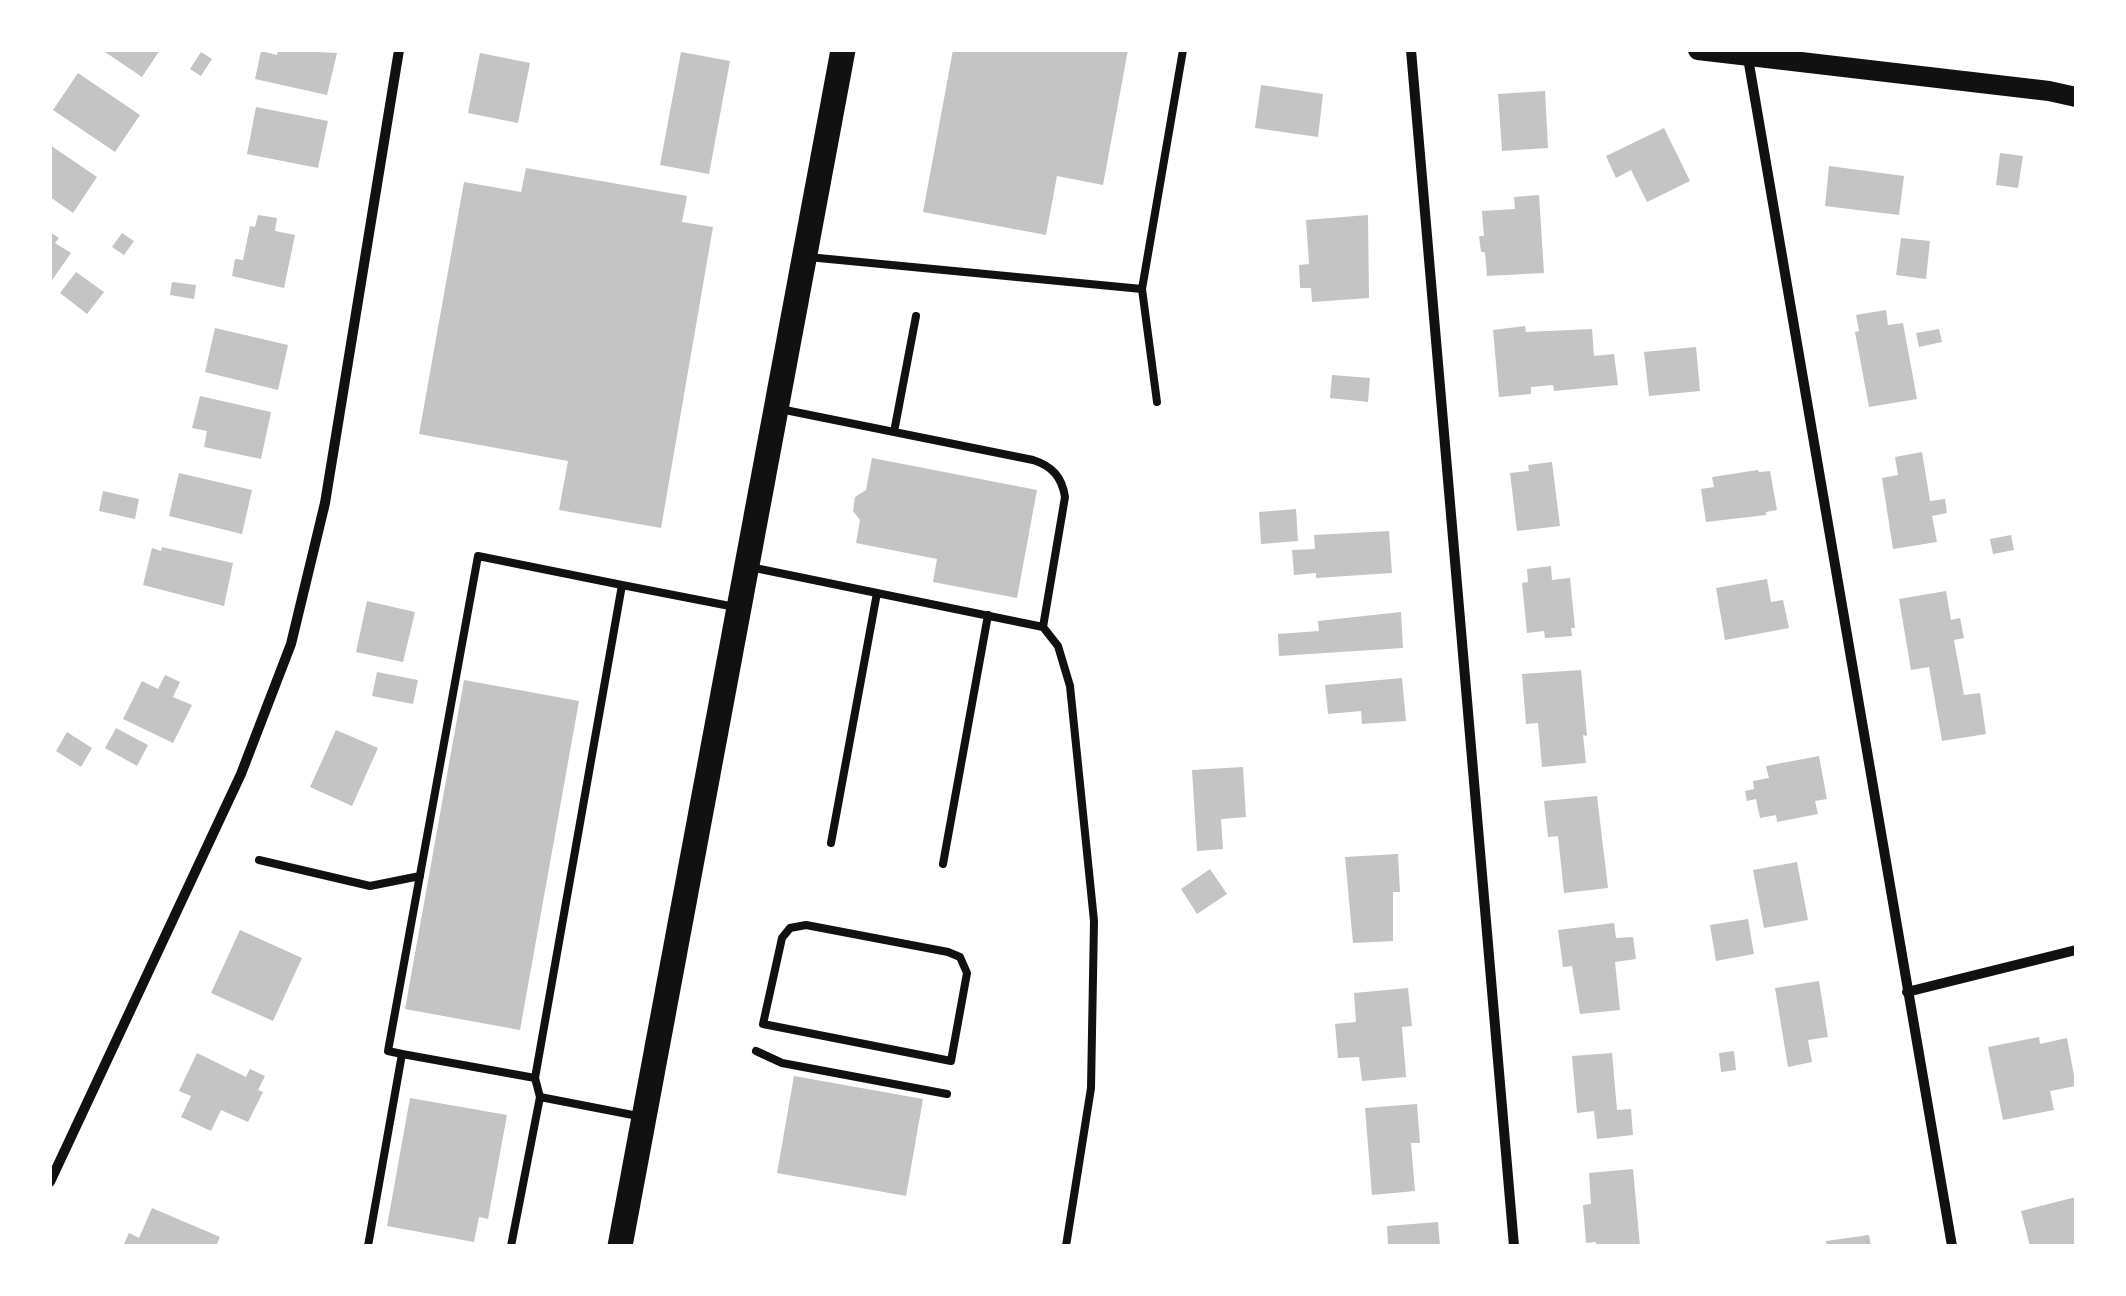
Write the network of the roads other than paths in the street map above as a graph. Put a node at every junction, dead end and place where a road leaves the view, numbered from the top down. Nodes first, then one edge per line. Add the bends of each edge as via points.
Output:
1 (398, 50) edge
2 (844, 50) edge
3 (1183, 50) edge
4 (1411, 50) edge
5 (1698, 50) edge
6 (1748, 58) junction
7 (2076, 96) edge
8 (804, 256) junction
9 (1142, 289) junction
10 (916, 316) dead end
11 (1156, 402) dead end
12 (775, 408) junction
13 (894, 432) junction
14 (746, 566) junction
15 (622, 584) junction
16 (877, 593) junction
17 (738, 608) junction
18 (988, 615) junction
19 (1043, 627) junction
20 (830, 842) dead end
21 (259, 860) dead end
22 (943, 864) dead end
23 (420, 876) junction
24 (2076, 950) edge
25 (1907, 992) junction
26 (756, 1051) dead end
27 (402, 1054) junction
28 (951, 1061) joint
29 (535, 1078) junction
30 (946, 1094) dead end
31 (540, 1097) junction
32 (644, 1117) junction
33 (50, 1182) edge
34 (368, 1246) edge
35 (512, 1246) edge
36 (620, 1246) edge
37 (1066, 1246) edge
38 (1514, 1246) edge
39 (1952, 1246) edge

1 - 33 street via 325,503 291,644 240,774
2 - 8 main road
3 - 9 lane
4 - 38 street
5 - 6 main road
6 - 7 main road
6 - 25 street
8 - 9 lane
8 - 12 main road
9 - 11 lane
10 - 13 lane
12 - 13 lane
12 - 14 main road
13 - 19 lane via 1033,460 1058,476 1065,497
14 - 16 lane
14 - 17 main road
15 - 17 lane
15 - 23 lane via 478,556
15 - 29 lane
16 - 18 lane
16 - 20 lane
17 - 32 main road
18 - 19 lane
18 - 22 lane
19 - 37 lane via 1058,646 1070,686 1094,921 1091,1088
21 - 23 lane via 370,886
23 - 27 lane via 388,1051
24 - 25 street
25 - 39 street
26 - 30 lane via 782,1064
27 - 29 lane
27 - 34 lane
28 - 28 lane via 966,973 956,955 802,925 784,934 763,1024
29 - 31 lane
31 - 32 lane
31 - 35 lane
32 - 36 main road

